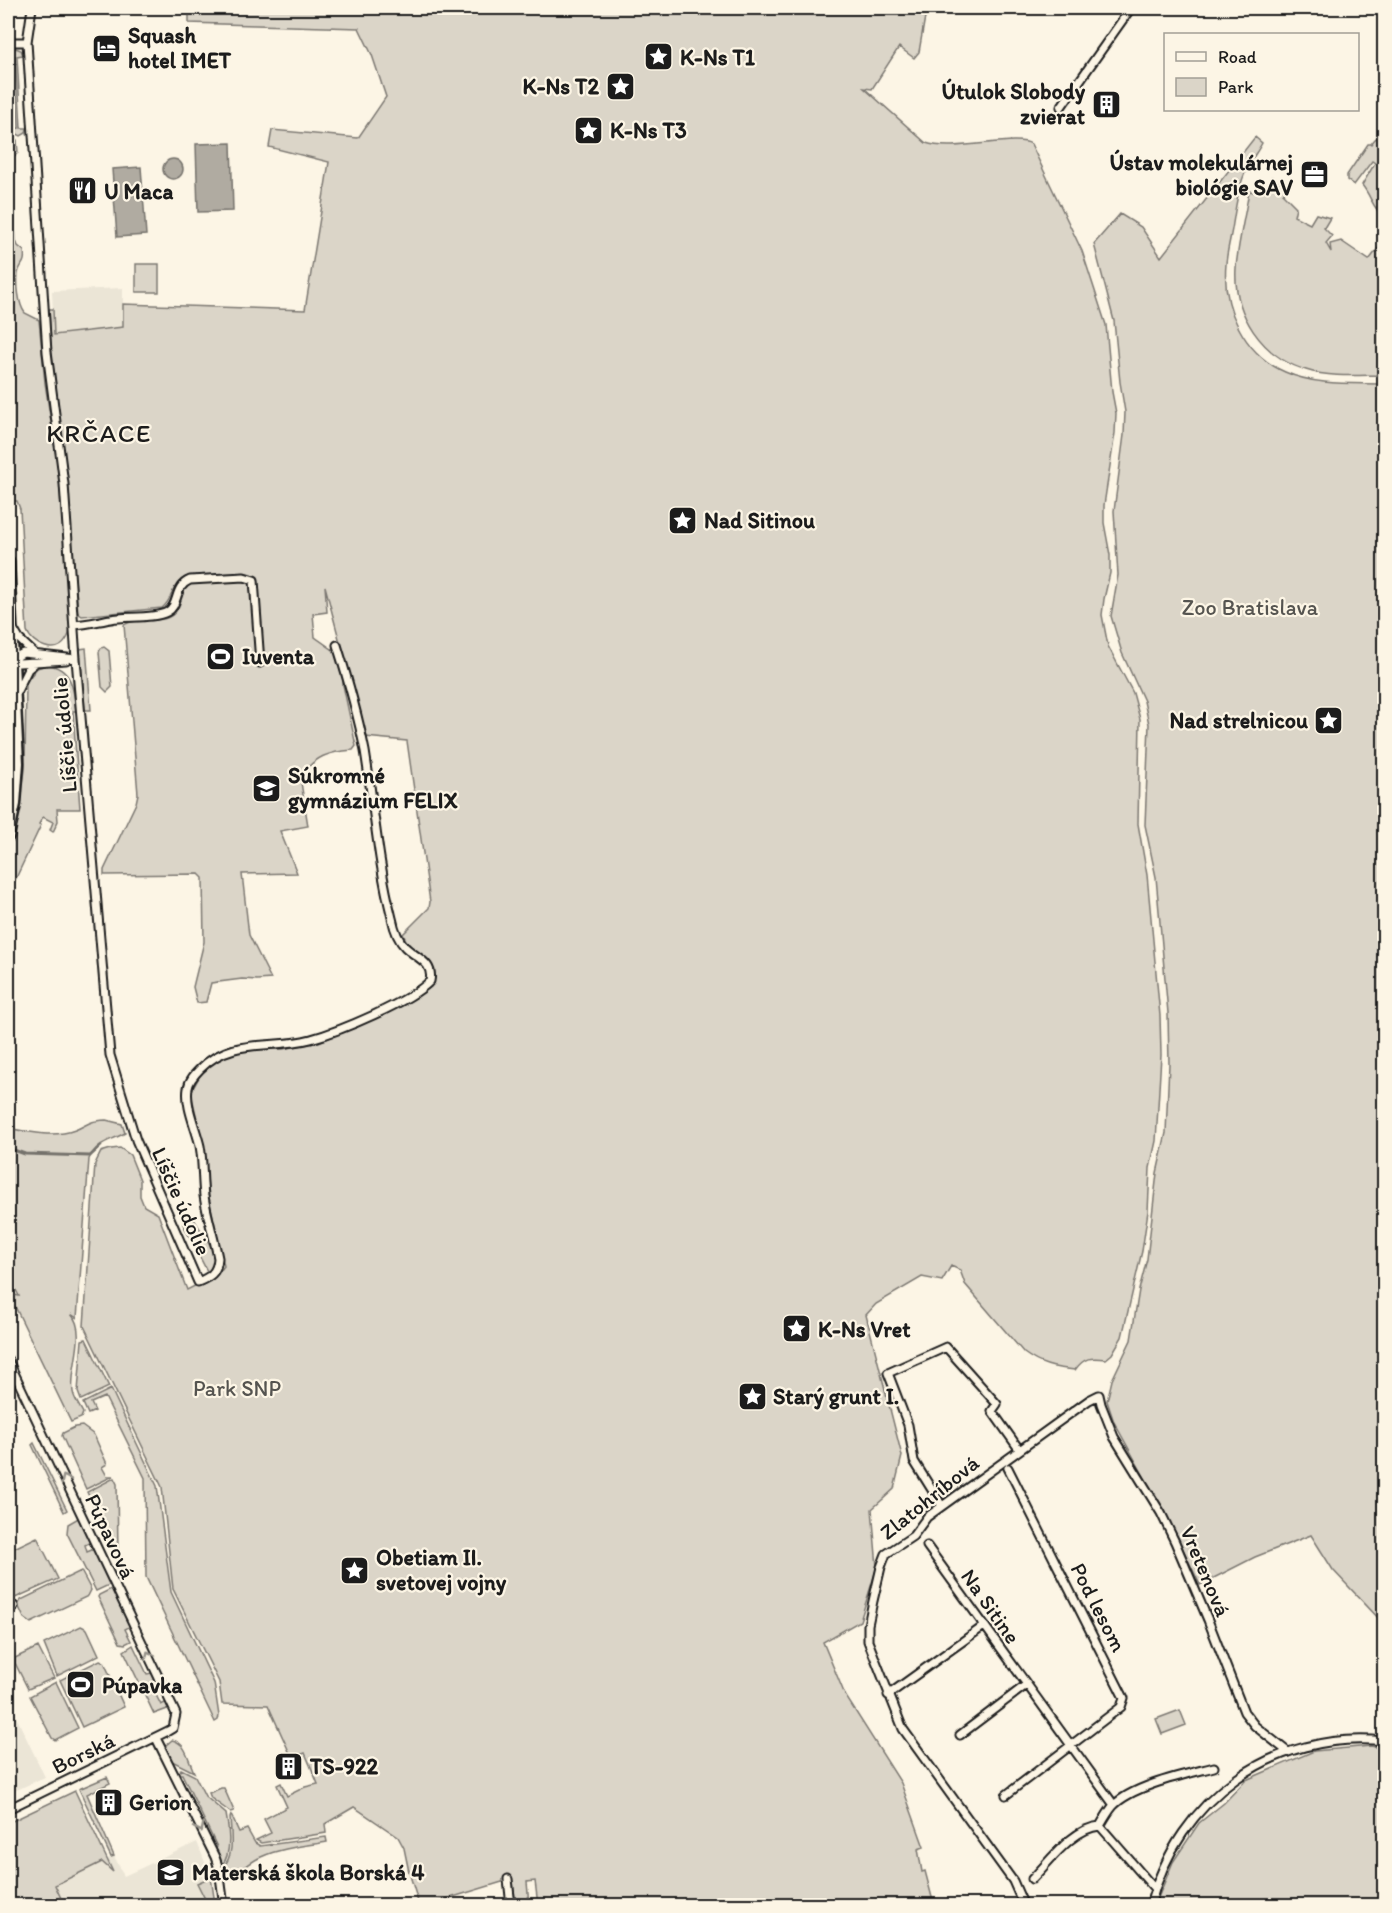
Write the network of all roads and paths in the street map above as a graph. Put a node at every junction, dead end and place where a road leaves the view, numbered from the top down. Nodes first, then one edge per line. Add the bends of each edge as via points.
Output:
1 (32, 8) edge
2 (1131, 8) edge
3 (8, 42) edge
4 (27, 42) junction
5 (1060, 107) dead end
6 (8, 561) edge
7 (11, 625) junction
8 (74, 625) junction
9 (338, 645) dead end
10 (36, 654) junction
11 (10, 659) edge
12 (76, 659) junction
13 (35, 663) junction
14 (260, 663) dead end
15 (16, 693) junction
16 (8, 836) edge
17 (8, 1360) edge
18 (1099, 1395) joint
19 (1019, 1449) junction
20 (1008, 1468) dead end
21 (942, 1506) junction
22 (927, 1546) dead end
23 (984, 1626) junction
24 (1026, 1685) junction
25 (888, 1695) junction
26 (173, 1728) joint
27 (960, 1735) dead end
28 (156, 1738) junction
29 (1384, 1741) edge
30 (1071, 1746) junction
31 (1288, 1752) junction
32 (1214, 1767) dead end
33 (1006, 1795) dead end
34 (1114, 1805) junction
35 (8, 1809) edge
36 (1100, 1826) junction
37 (508, 1879) dead end
38 (1032, 1879) dead end
39 (1154, 1888) junction
40 (224, 1905) edge
41 (511, 1905) edge
42 (1024, 1905) edge
43 (1150, 1905) edge

1 - 4 street, Líščie údolie
2 - 5 street
3 - 4 street
4 - 8 street, Líščie údolie via 46,352 64,484
6 - 7 main road
7 - 10 street via 19,639
7 - 11 main road
8 - 12 street, Líščie údolie
8 - 14 street via 159,615 172,608 178,593 190,580 244,577 254,580
9 - 12 street, Líščie údolie via 364,750 382,878 392,919 405,947 429,968 430,981 387,1008 327,1034 293,1043 231,1049 195,1073 188,1088 189,1101 218,1258 212,1275 198,1282 136,1140 110,1055
10 - 11 street via 23,653
10 - 12 street
11 - 13 street
11 - 15 main road
12 - 13 street
13 - 15 street
15 - 16 main road via 17,777
26 -> 17 street, Púpavová via 175,1708
18 - 19 street, Zlatohríbová
18 - 31 street, Vretenová via 1114,1437 1175,1542 1245,1712 1255,1726
19 - 21 street, Zlatohríbová
19 - 21 street via 992,1411 997,1404 946,1347 888,1373 908,1425 914,1461
20 - 30 street, Pod lesom via 1124,1698 1121,1707
21 - 25 street, Zlatohríbová via 921,1523 914,1536 886,1554 880,1567 867,1634
22 - 23 street, Na Sitine
23 - 24 street, Na Sitine
23 - 25 street
24 - 27 street
24 - 30 street, Na Sitine
25 - 42 street, Zlatohríbová via 903,1729 1013,1881
26 - 28 street, Borská
28 - 35 street, Borská
28 -> 40 street via 215,1857
29 - 31 street via 1354,1739
30 - 33 street
30 - 34 street, Na Sitine
31 - 39 street via 1236,1778 1200,1810 1179,1838
32 - 34 street via 1155,1783
34 - 36 street
36 - 38 street via 1079,1832
36 - 39 street
37 - 41 street
39 - 43 street

